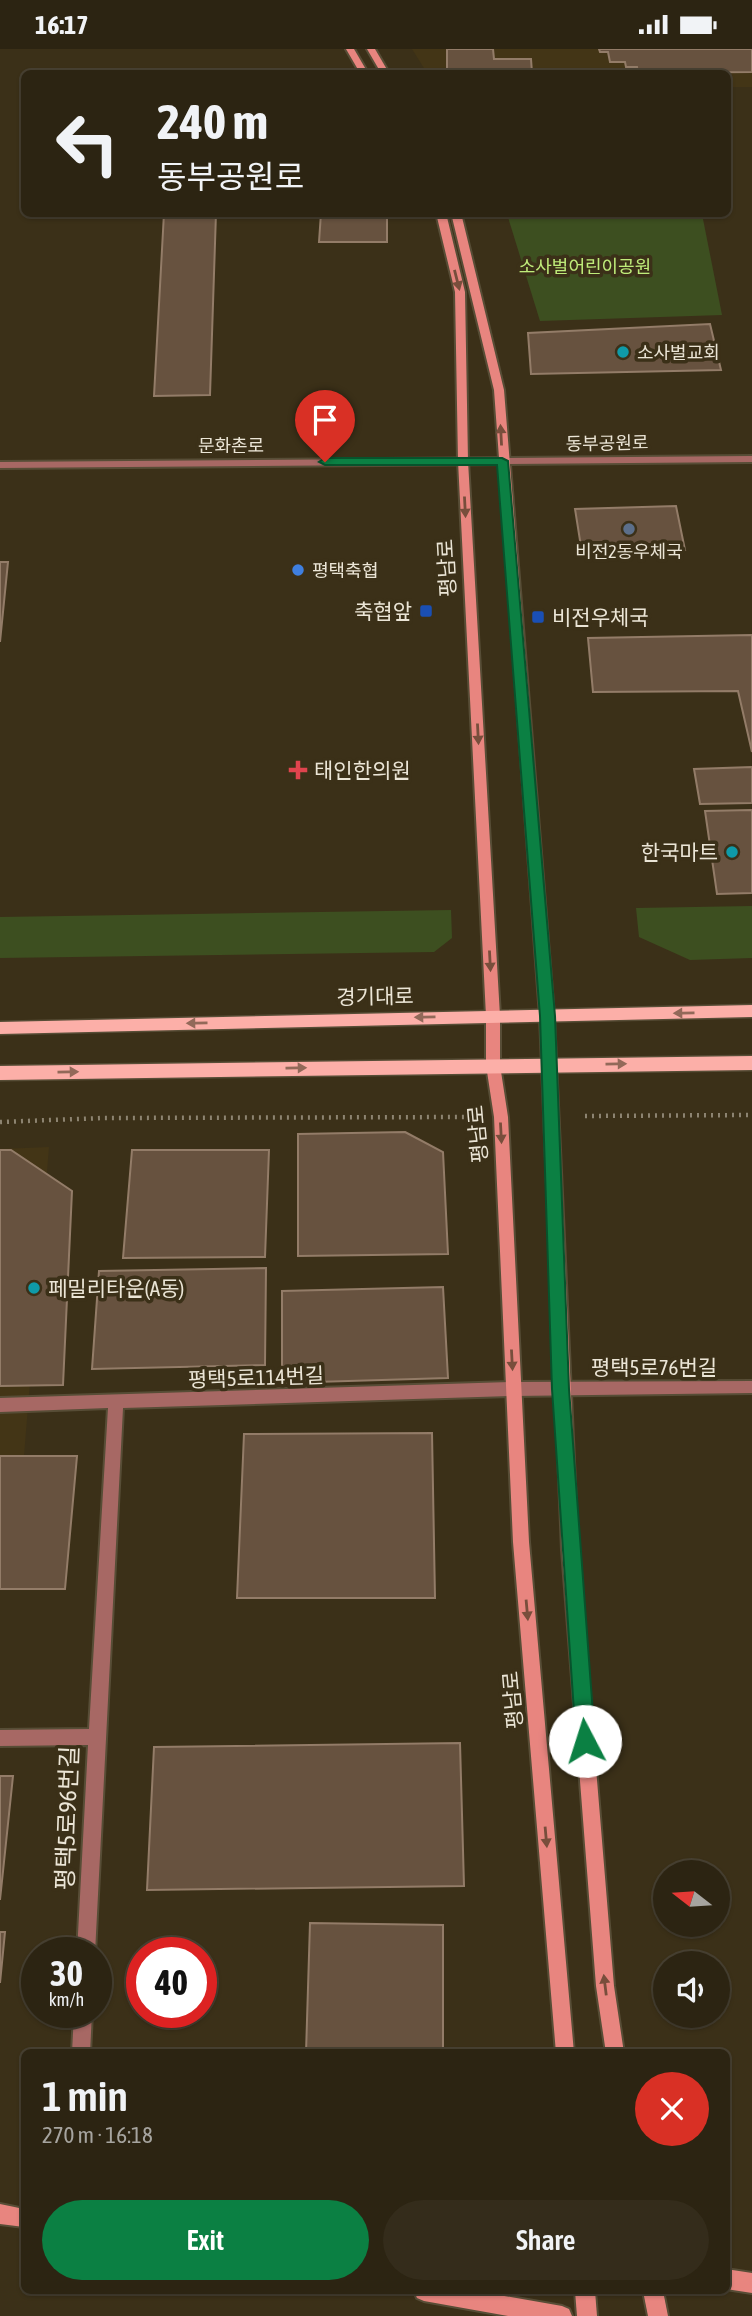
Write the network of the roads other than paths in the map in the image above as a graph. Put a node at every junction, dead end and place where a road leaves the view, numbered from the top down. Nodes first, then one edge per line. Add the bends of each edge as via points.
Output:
1 (350, 49) edge
2 (371, 49) edge
3 (362, 70) edge
4 (383, 70) edge
5 (442, 217) edge
6 (457, 217) edge
7 (752, 459) edge
8 (463, 461) junction
9 (502, 461) junction
10 (0, 465) edge
11 (752, 1011) edge
12 (493, 1016) junction
13 (547, 1016) junction
14 (0, 1028) edge
15 (752, 1063) edge
16 (493, 1065) junction
17 (547, 1065) junction
18 (0, 1073) edge
19 (752, 1387) edge
20 (513, 1389) junction
21 (561, 1389) junction
22 (116, 1403) junction
23 (0, 1405) edge
24 (97, 1737) junction
25 (0, 1738) edge
26 (87, 1937) edge
27 (82, 2028) edge
28 (81, 2049) edge
29 (565, 2049) edge
30 (614, 2049) edge
31 (0, 2214) edge
32 (21, 2218) edge
33 (730, 2280) edge
34 (752, 2283) edge
35 (441, 2294) edge
36 (585, 2294) edge
37 (654, 2294) edge
38 (562, 2316) edge
39 (587, 2316) edge
40 (658, 2316) edge

1 - 3 street
2 - 4 street
5 -> 8 street, 평남로 via 460,292
9 -> 6 street via 499,390
7 - 9 street, 동부공원로
8 - 9 street, 동부공원로
8 - 10 street, 문화촌로
8 -> 12 street, 평남로
9 - 13 street
11 -> 13 main road, 경기대로
12 - 13 main road, 경기대로
12 -> 14 main road, 경기대로
12 - 16 street, 평남로
13 - 17 street
17 -> 15 main road
16 - 17 main road
18 -> 16 main road
16 -> 20 street, 평남로 via 501,1117
17 - 21 street
19 - 21 street, 평택5로76번길
20 - 21 street, 평택5로76번길
20 - 22 street, 평택5로114번길
20 -> 29 street, 평남로
30 -> 21 street via 605,1986
22 - 23 street, 평택5로114번길
22 - 24 street
24 - 25 street, 평택5로96번길
24 - 26 street, 평택5로96번길
27 - 28 street
31 - 32 street
33 - 34 street
35 - 38 street
36 - 39 street
37 - 40 street

